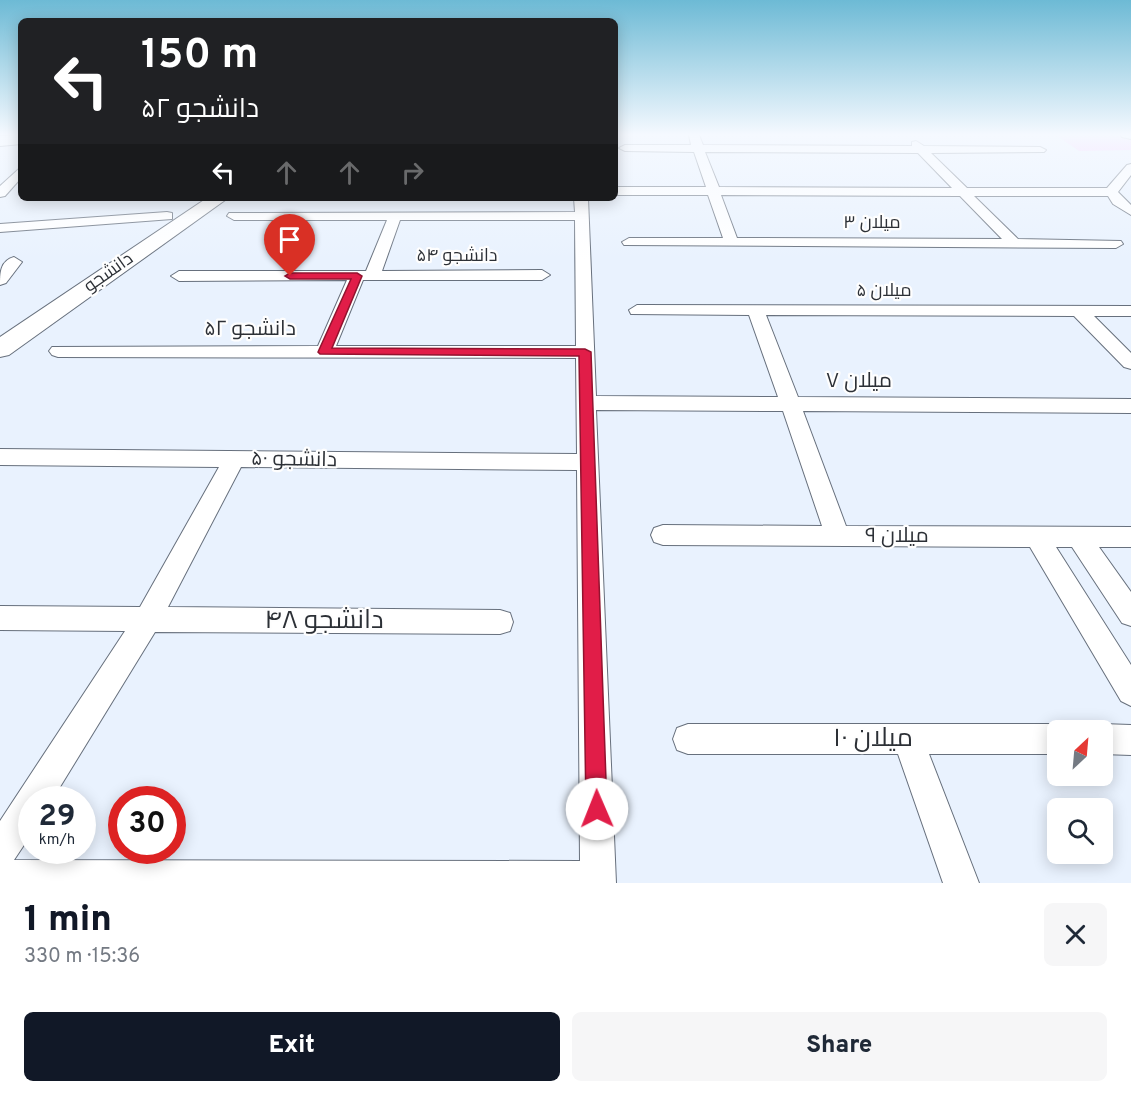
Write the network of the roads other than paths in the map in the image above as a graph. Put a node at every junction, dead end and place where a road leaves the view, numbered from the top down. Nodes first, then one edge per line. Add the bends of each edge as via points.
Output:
1 (16, 176) edge
2 (709, 176) edge
3 (948, 176) edge
4 (1123, 176) edge
5 (18, 187) edge
6 (2, 190) edge
7 (618, 191) edge
8 (714, 191) junction
9 (963, 192) junction
10 (1112, 192) junction
11 (190, 201) edge
12 (215, 201) edge
13 (582, 207) edge
14 (1131, 211) edge
15 (167, 216) junction
16 (234, 216) dead end
17 (395, 216) junction
18 (0, 228) edge
19 (629, 242) dead end
20 (732, 243) junction
21 (1014, 243) junction
22 (1116, 244) dead end
23 (14, 262) dead end
24 (542, 275) dead end
25 (179, 276) dead end
26 (364, 276) junction
27 (0, 280) edge
28 (637, 310) dead end
29 (756, 310) junction
30 (1078, 310) junction
31 (1131, 311) edge
32 (0, 324) edge
33 (0, 350) edge
34 (58, 351) dead end
35 (324, 352) junction
36 (585, 352) junction
37 (1131, 363) edge
38 (586, 403) junction
39 (790, 404) junction
40 (1131, 406) edge
41 (0, 457) edge
42 (234, 459) junction
43 (588, 462) junction
44 (663, 535) dead end
45 (838, 536) junction
46 (1036, 537) junction
47 (1078, 537) junction
48 (1131, 537) edge
49 (1131, 614) edge
50 (0, 618) edge
51 (148, 620) junction
52 (500, 622) dead end
53 (1131, 691) edge
54 (688, 738) dead end
55 (908, 739) junction
56 (1047, 739) edge
57 (1113, 740) edge
58 (1131, 740) edge
59 (42, 786) edge
60 (18, 823) edge
61 (0, 851) edge
62 (0, 878) edge
63 (598, 881) edge
64 (961, 883) edge

1 - 6 street
2 - 8 street
3 - 9 street
4 - 10 street
5 - 6 street
7 - 8 street
8 - 9 street
8 - 20 street
9 - 10 street
9 - 21 street
10 - 14 street
11 - 15 main road, دانشجو
12 - 33 main road, دانشجو
13 - 17 street
13 - 36 street
15 - 18 street
15 - 32 main road, دانشجو
16 - 17 street
17 - 26 street, دانشجو ۵۴
19 - 20 street, میلان ۳
20 - 21 street, میلان ۳
21 - 22 street, میلان ۳
23 - 27 street
24 - 26 street, دانشجو ۵۴
25 - 26 street, دانشجو ۵۴
26 - 35 street
28 - 29 street, میلان ۵
29 - 30 street, میلان ۵
29 - 39 street
30 - 31 street, میلان ۵
30 - 37 street
34 - 35 street, دانشجو ۵۲
35 - 36 street, دانشجو ۵۲
36 - 38 street
38 - 39 street, میلان ۷
38 - 43 street
39 - 40 street, میلان ۷
39 - 45 street
41 - 42 street, دانشجو ۵۰
42 - 43 street, دانشجو ۵۰
42 - 51 street
43 - 63 street
44 - 45 street, میلان ۹
45 - 46 street, میلان ۹
46 - 47 street, میلان ۹
46 - 53 street
47 - 48 street, میلان ۹
47 - 49 street
50 - 51 street, دانشجو ۴۸
51 - 52 street, دانشجو ۴۸
51 - 59 street
54 - 55 street, میلان ۱۰
55 - 56 street, میلان ۱۰
55 - 64 street
57 - 58 street
60 - 61 street
62 - 63 street

